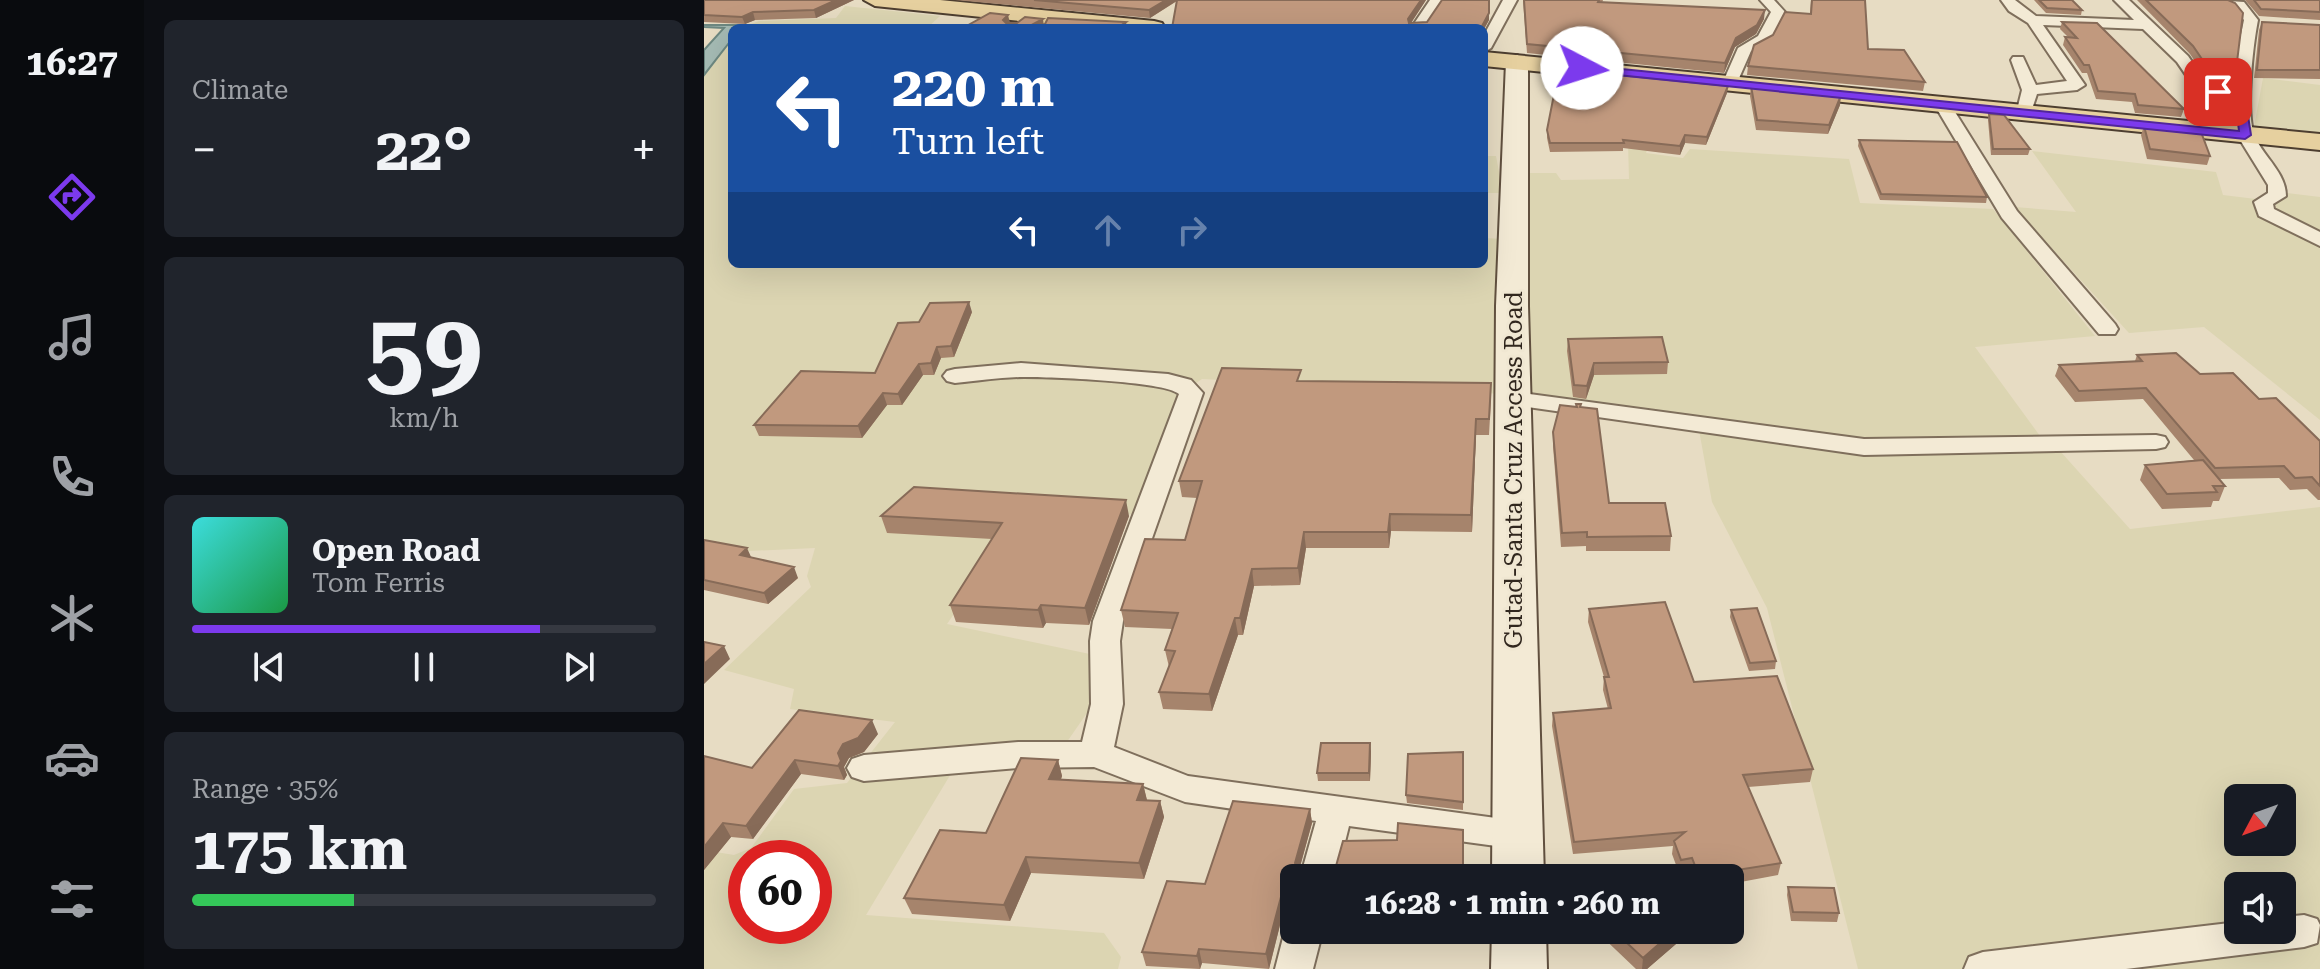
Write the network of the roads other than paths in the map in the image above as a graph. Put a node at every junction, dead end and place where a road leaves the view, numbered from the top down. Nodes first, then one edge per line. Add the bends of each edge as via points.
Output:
1 (875, 0) edge
2 (1437, 0) edge
3 (1510, 0) edge
4 (1767, 0) edge
5 (2008, 0) edge
6 (2121, 0) edge
7 (2222, 0) edge
8 (2033, 20) junction
9 (2250, 23) junction
10 (1114, 24) edge
11 (1421, 24) edge
12 (2269, 24) edge
13 (2146, 25) junction
14 (1495, 57) edge
15 (2018, 60) dead end
16 (1731, 82) junction
17 (2077, 85) junction
18 (2028, 101) junction
19 (1942, 104) junction
20 (2242, 105) junction
21 (2085, 119) junction
22 (2245, 135) junction
23 (2320, 142) edge
24 (2320, 240) edge
25 (2107, 329) dead end
26 (955, 376) dead end
27 (1514, 399) junction
28 (2156, 442) dead end
29 (1096, 754) junction
30 (864, 768) dead end
31 (1336, 810) junction
32 (1518, 835) junction
33 (1322, 864) edge
34 (1518, 864) edge
35 (2304, 931) dead end
36 (1300, 944) edge
37 (1519, 944) edge
38 (1294, 969) edge
39 (1519, 969) edge
40 (1983, 969) edge

1 - 10 main road
2 - 11 street
3 - 14 street
4 - 16 street via 1778,12 1764,39 1745,48
5 - 8 street
6 - 13 street
7 - 9 street via 2239,5
8 - 13 street
8 - 17 street
9 - 12 street
9 - 20 street
13 - 20 street via 2183,59 2195,78
14 - 16 main road
14 - 27 main road, Gutad-Santa Cruz Access Road
15 - 18 street
16 - 19 main road
17 - 18 street
17 - 21 street
18 - 19 main road
18 - 21 main road
19 - 25 street via 2009,214
20 - 22 street
21 - 22 main road
22 - 23 main road
22 - 24 street via 2277,185 2277,196 2263,202 2266,212
26 - 29 street via 1021,370 1089,373 1168,381 1191,393 1108,621 1107,704
27 - 28 street via 1864,447
27 - 32 main road, Gutad-Santa Cruz Access Road
29 - 30 street
29 - 31 street via 1185,789
31 - 32 street
31 - 33 street
32 - 34 main road, Gutad-Santa Cruz Access Road
35 - 40 street
36 - 38 street
37 - 39 main road

